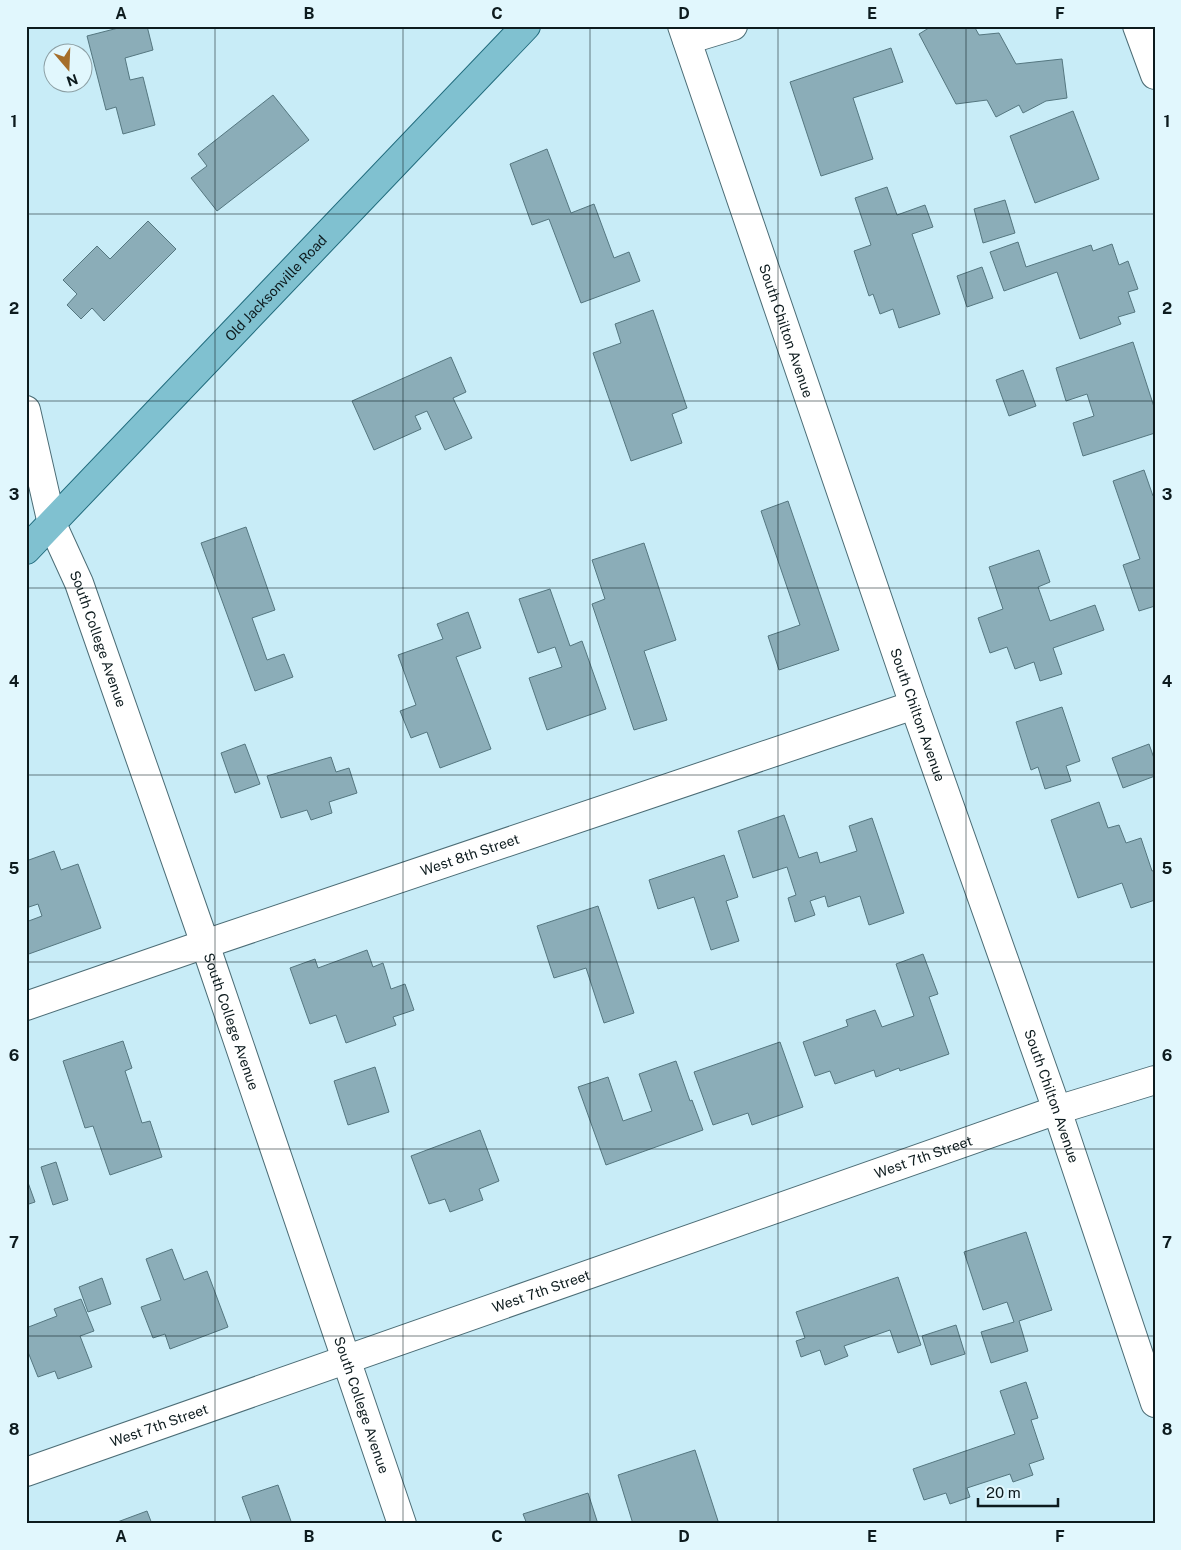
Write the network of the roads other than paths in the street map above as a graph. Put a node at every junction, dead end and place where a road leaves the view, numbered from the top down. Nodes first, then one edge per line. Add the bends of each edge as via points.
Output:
1 (526, 26) edge
2 (733, 26) edge
3 (1137, 26) edge
4 (685, 33) edge
5 (1155, 75) edge
6 (26, 410) edge
7 (52, 524) junction
8 (26, 535) edge
9 (26, 550) edge
10 (914, 705) junction
11 (205, 944) junction
12 (26, 1006) edge
13 (1155, 1080) edge
14 (1057, 1110) junction
15 (346, 1360) junction
16 (1155, 1403) edge
17 (26, 1472) edge
18 (402, 1524) edge

1 - 7 main road, Old Jacksonville Road
2 - 4 street
3 - 5 street
4 - 10 street, South Chilton Avenue
6 - 7 street, South College Avenue
7 - 8 street
7 - 9 main road, Old Jacksonville Road
7 - 11 street, South College Avenue via 79,582
10 - 11 street, West 8th Street
10 - 14 street, South Chilton Avenue
11 - 12 street, West 8th Street
11 - 15 street, South College Avenue
13 - 14 street, West 7th Street
14 - 15 street, West 7th Street
14 - 16 street, South Chilton Avenue
15 - 17 street, West 7th Street
15 - 18 street, South College Avenue

